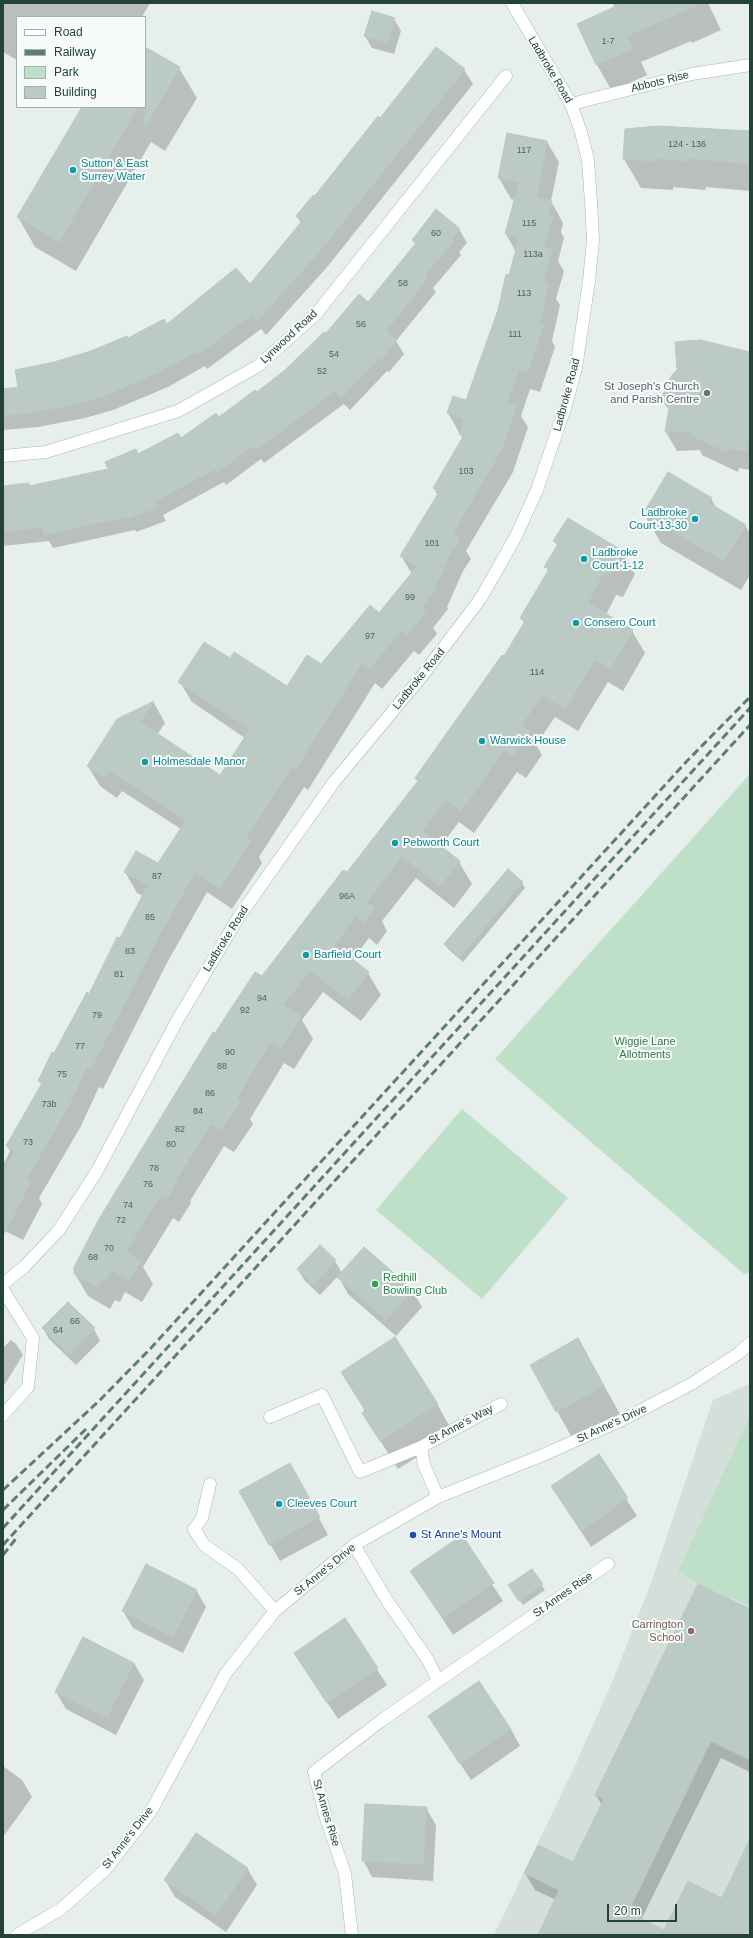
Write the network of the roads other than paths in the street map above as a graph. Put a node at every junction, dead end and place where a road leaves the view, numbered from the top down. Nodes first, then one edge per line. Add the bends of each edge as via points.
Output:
1 (512, 3) edge
2 (750, 65) edge
3 (506, 76) dead end
4 (571, 104) junction
5 (3, 456) edge
6 (3, 1284) edge
7 (3, 1290) edge
8 (750, 1343) edge
9 (500, 1404) dead end
10 (3, 1415) edge
11 (270, 1417) dead end
12 (421, 1447) junction
13 (210, 1484) dead end
14 (438, 1497) junction
15 (354, 1546) junction
16 (608, 1564) dead end
17 (275, 1611) junction
18 (438, 1681) junction
19 (17, 1935) edge
20 (352, 1935) edge

1 - 4 street, Ladbroke Road
2 - 4 street, Abbots Rise via 692,74
3 - 5 street, Lynwood Road via 316,314 258,366 178,411 46,452
4 - 6 street, Ladbroke Road via 588,160 593,240 589,281 580,345 566,406 537,490 516,536 481,598 422,676 334,782 238,918 178,1019 97,1171 60,1230 25,1266
7 - 10 street via 32,1338 28,1387
8 - 14 street, St Anne's Drive via 694,1383 624,1419 544,1455
9 - 12 street, St Anne's Way
11 - 12 street, St Anne's Way via 322,1395 360,1472
12 - 14 street, St Anne's Way via 424,1465
13 - 17 street via 202,1518 194,1529 204,1545 238,1569
14 - 15 street, St Anne's Drive
15 - 17 street, St Anne's Drive
15 - 18 street via 428,1660
16 - 18 street, St Annes Rise
17 - 19 street, St Anne's Drive via 226,1672 151,1811 105,1870 61,1909
18 - 20 street, St Annes Rise via 314,1772 345,1874

